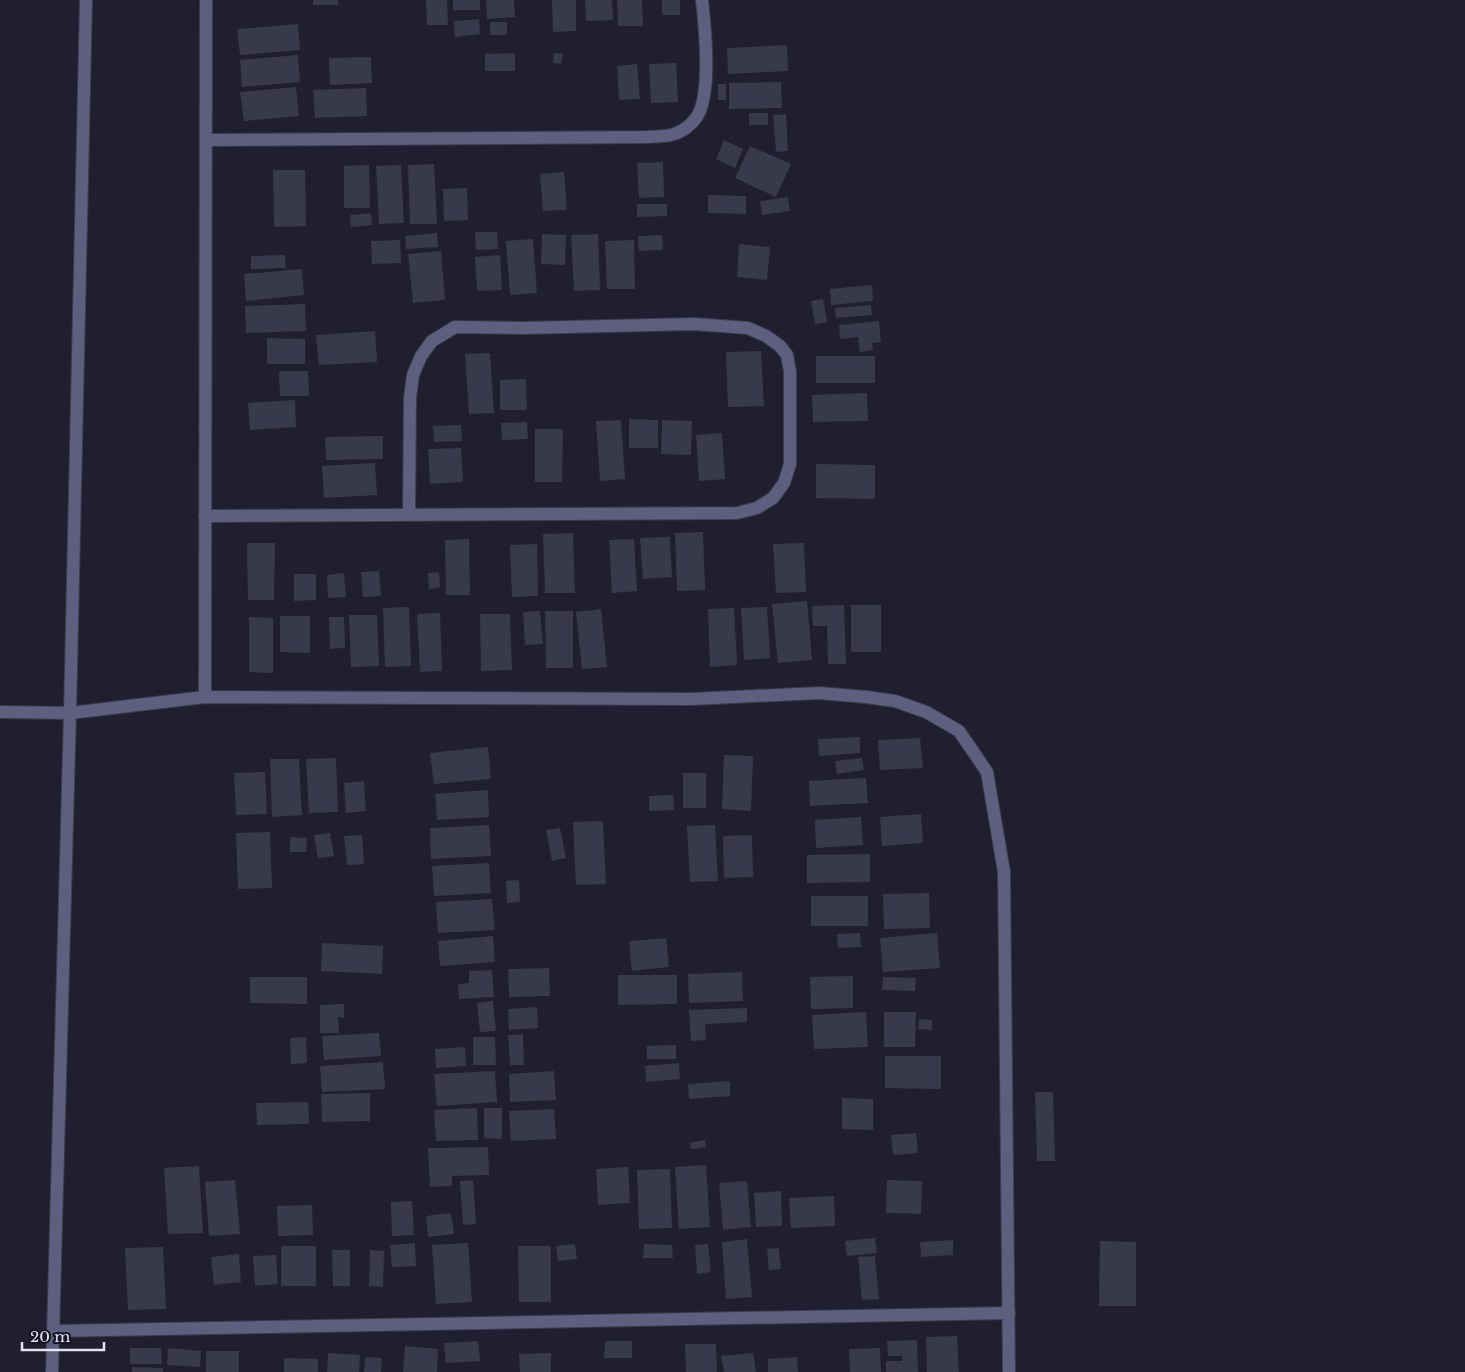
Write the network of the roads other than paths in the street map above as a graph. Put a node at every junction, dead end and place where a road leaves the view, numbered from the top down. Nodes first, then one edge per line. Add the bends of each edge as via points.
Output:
1 (86, 0) edge
2 (206, 0) edge
3 (702, 0) edge
4 (206, 140) junction
5 (409, 515) junction
6 (205, 516) junction
7 (204, 697) junction
8 (0, 712) edge
9 (70, 713) junction
10 (1009, 1313) junction
11 (53, 1331) junction
12 (52, 1372) edge
13 (1010, 1372) edge

1 - 9 street
2 - 4 street
3 - 4 street via 706,80 703,102 696,118 674,135
4 - 6 street
5 - 5 street via 737,513 757,508 773,498 784,483 790,464 790,371 787,355 766,336 748,328 694,324 455,328 432,341 420,356 412,375
5 - 6 street
6 - 7 street
7 - 9 street
7 - 10 street via 692,699 819,693 895,701 926,712 959,731 987,772 1004,872
8 - 9 street
9 - 11 street
10 - 11 street
10 - 13 street
11 - 12 street

